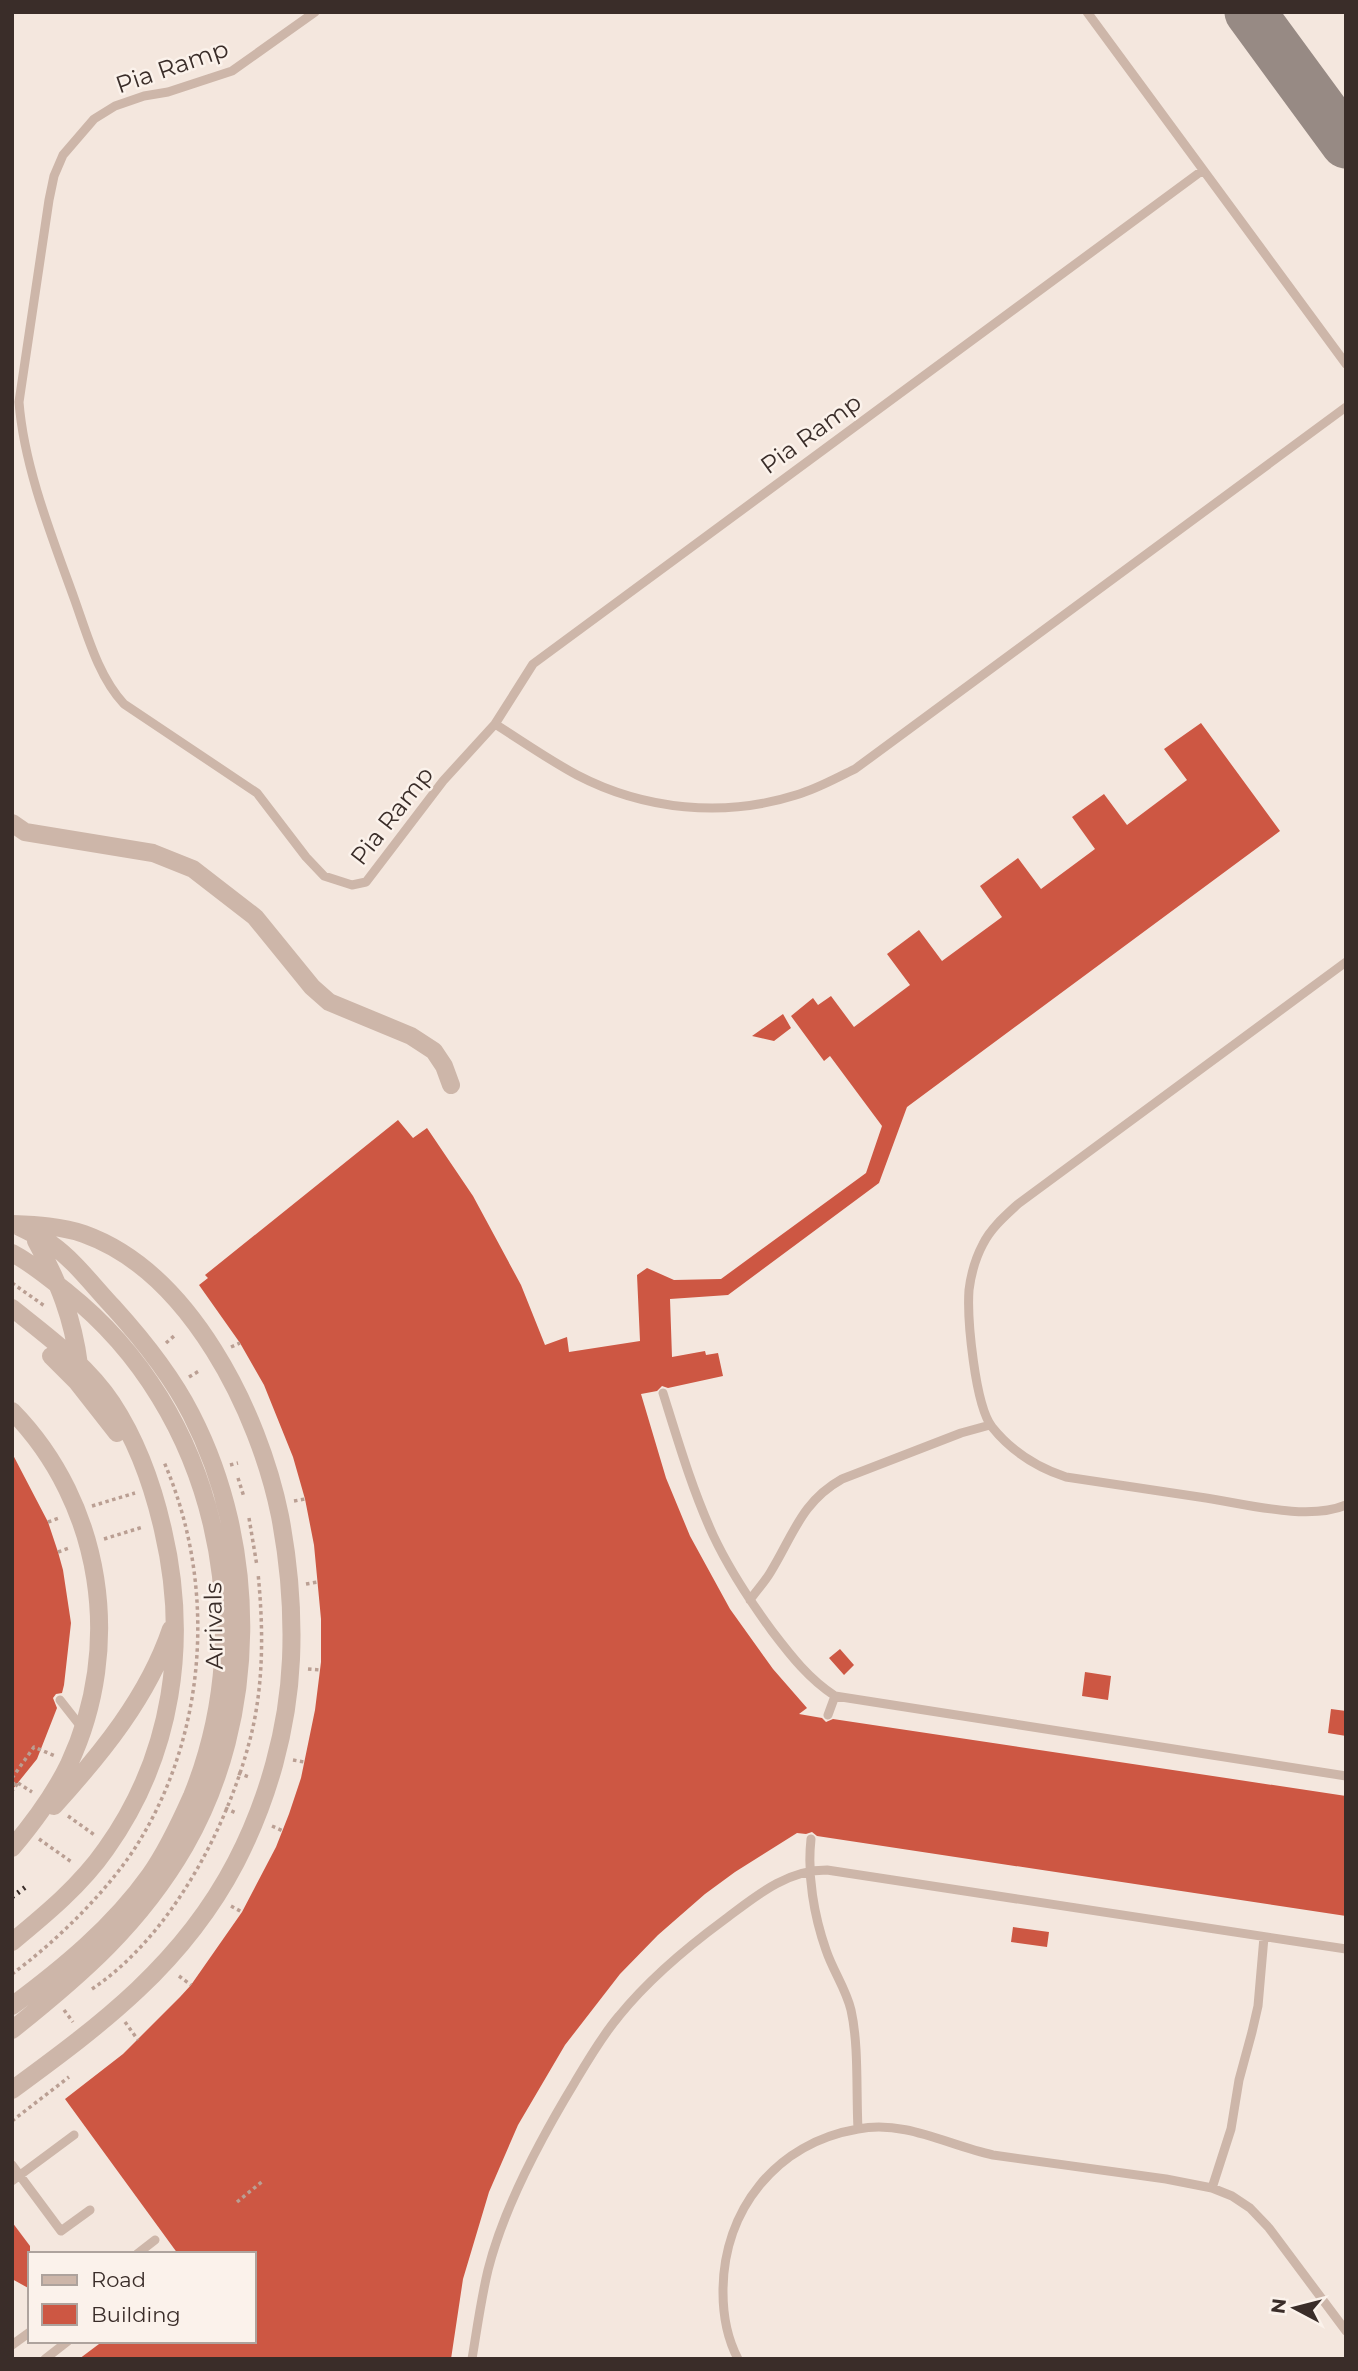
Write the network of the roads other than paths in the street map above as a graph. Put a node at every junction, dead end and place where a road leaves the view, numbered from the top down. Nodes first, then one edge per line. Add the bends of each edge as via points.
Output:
1 (315, 12) edge
2 (1087, 12) edge
3 (1203, 170) junction
4 (1346, 364) edge
5 (1346, 407) edge
6 (495, 724) junction
7 (17, 830) edge
8 (1346, 961) edge
9 (451, 1085) dead end
10 (12, 1224) edge
11 (36, 1241) junction
12 (12, 1253) edge
13 (12, 1308) edge
14 (12, 1322) edge
15 (79, 1365) junction
16 (663, 1393) dead end
17 (12, 1411) edge
18 (990, 1425) junction
19 (1346, 1505) edge
20 (750, 1600) junction
21 (176, 1616) junction
22 (835, 1696) junction
23 (60, 1700) dead end
24 (828, 1716) dead end
25 (82, 1728) junction
26 (1346, 1776) edge
27 (811, 1839) dead end
28 (12, 1848) edge
29 (809, 1870) junction
30 (12, 1934) edge
31 (1264, 1937) junction
32 (12, 1942) edge
33 (1346, 1949) edge
34 (12, 2006) edge
35 (12, 2028) edge
36 (12, 2090) edge
37 (858, 2129) junction
38 (74, 2135) dead end
39 (12, 2165) edge
40 (16, 2178) edge
41 (1212, 2188) junction
42 (90, 2210) dead end
43 (155, 2240) dead end
44 (140, 2252) edge
45 (1346, 2331) edge
46 (28, 2333) edge
47 (65, 2343) edge
48 (12, 2345) edge
49 (45, 2359) edge
50 (472, 2359) edge
51 (738, 2359) edge

1 - 6 lane, Pia Ramp via 232,71 115,107 94,119 63,155 49,200 20,385 21,422 31,468 85,628 112,691 124,704 257,793 324,876 352,886 366,882 443,781
2 - 3 lane
3 - 4 lane
3 - 6 lane, Pia Ramp via 533,664
5 - 6 lane via 855,769 797,795 705,810 637,800 578,776
7 - 9 street via 153,853 193,869 255,917 329,1002 411,1035 434,1051
8 - 18 lane via 1018,1205 990,1234 974,1265 969,1301 974,1361
10 - 11 street
10 - 35 street, Arrivals via 52,1245 84,1275 152,1354 191,1413 226,1507 242,1629 232,1720 216,1775 185,1847 134,1921 86,1970
10 - 36 street via 60,1228 118,1251 154,1278 203,1334 224,1367 269,1476 284,1536 292,1611 280,1742 253,1826 230,1873 184,1940 140,1988
11 - 15 street via 65,1299
11 - 35 street via 93,1289 121,1320 185,1410 213,1471 226,1518 237,1623 226,1728 213,1776 186,1838 149,1896 115,1937
12 - 34 street via 88,1309 127,1350 172,1416 197,1470 212,1519 225,1633 212,1739 168,1846 103,1931
13 - 15 street
14 - 30 street, Arrivals via 67,1370 125,1445 139,1471 159,1532 171,1612 161,1713 137,1782 76,1878
15 - 21 street via 111,1402 138,1451 158,1505
16 - 20 lane via 714,1536
17 - 25 street via 54,1464 75,1502 92,1557 99,1647
18 - 19 lane via 1026,1460 1066,1477 1300,1511
18 - 20 lane via 824,1489 801,1516
20 - 22 lane via 811,1678
21 - 28 street via 148,1682 125,1718 86,1771
21 - 32 street via 167,1716 135,1800 87,1873
22 - 24 lane
22 - 26 lane
23 - 25 lane
25 - 28 street via 70,1762 45,1807
27 - 29 lane
29 - 31 lane
29 - 37 lane via 827,1951 853,2023
29 - 50 lane via 760,1894 710,1930 661,1971 618,2017 543,2134 512,2203 488,2269
31 - 33 lane
31 - 41 lane via 1258,2006 1231,2129
37 - 41 lane via 902,2128 993,2155
37 - 51 lane via 792,2154 753,2191 741,2210 723,2277 726,2327
38 - 40 lane
39 - 40 lane
40 - 42 lane via 61,2231
41 - 45 lane via 1250,2208 1269,2228
43 - 44 lane
46 - 48 lane
47 - 49 lane

